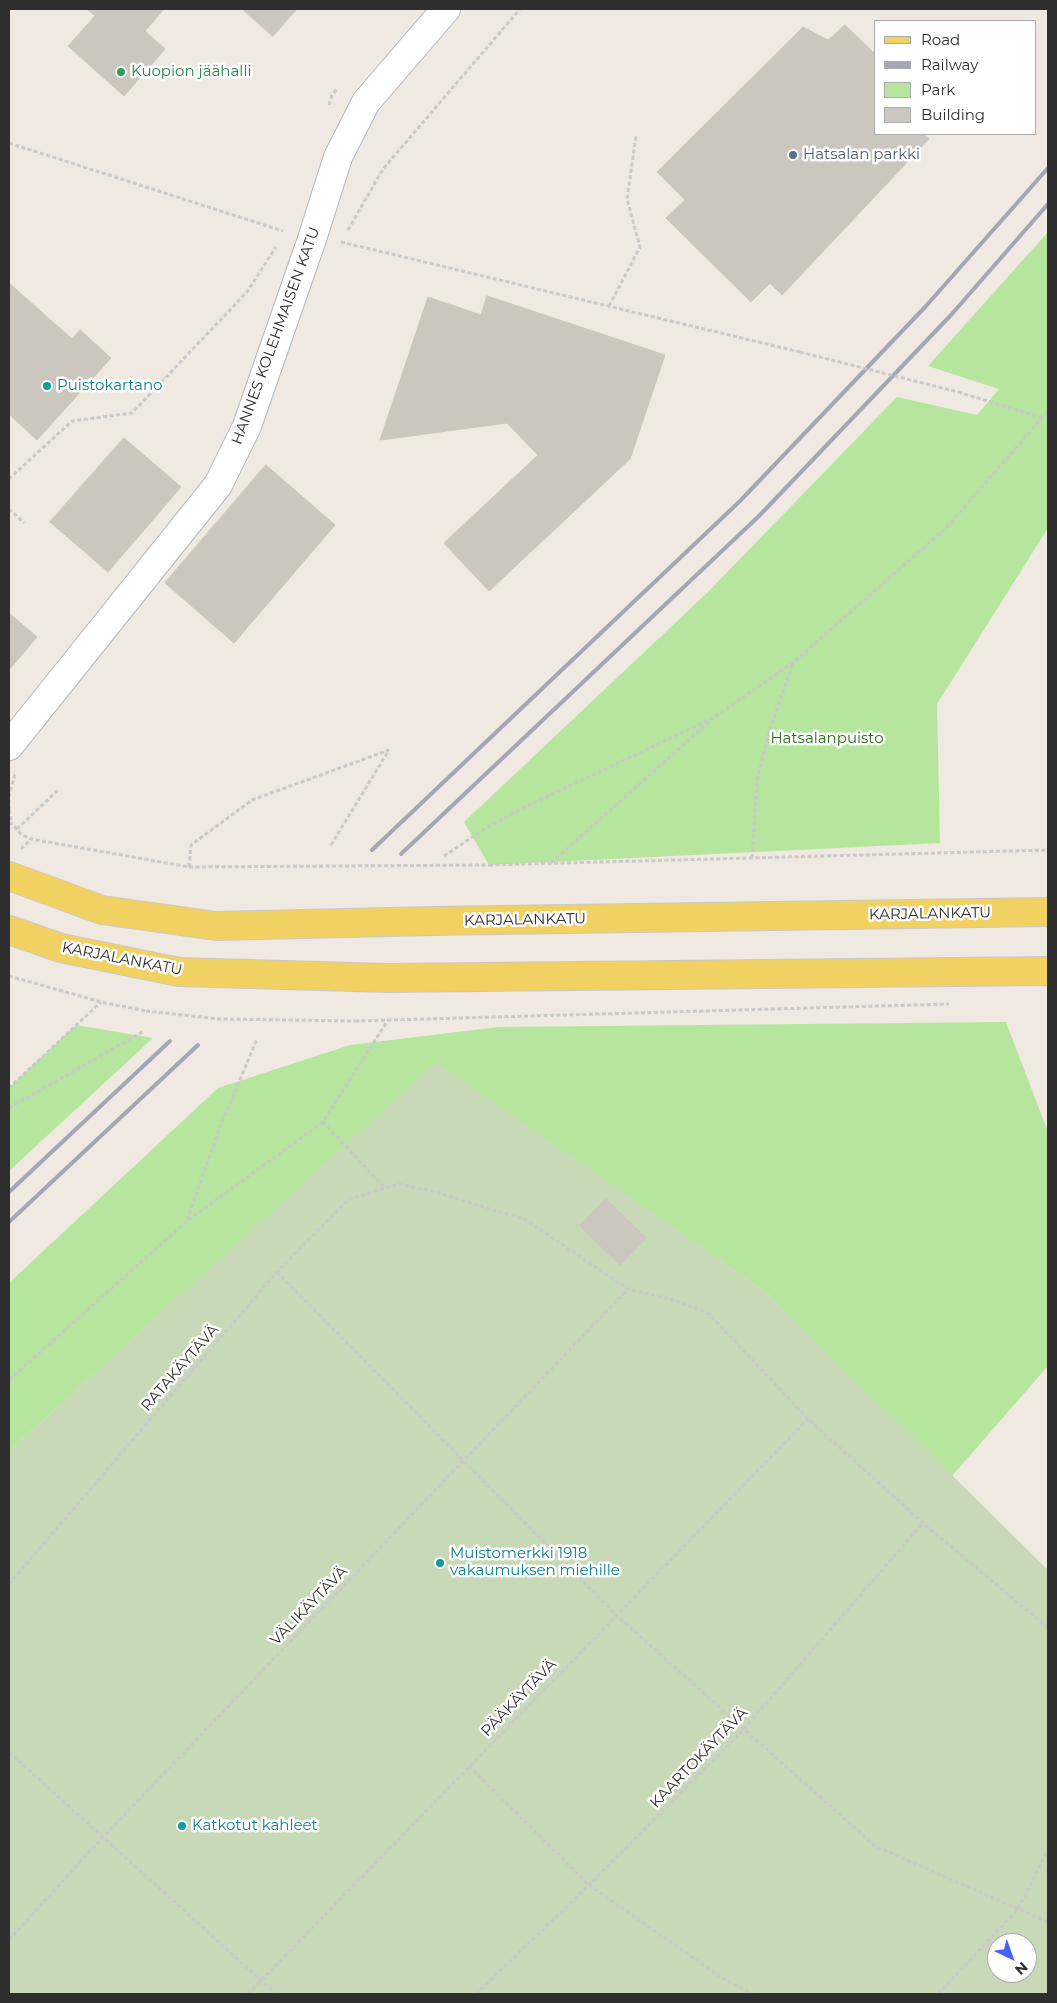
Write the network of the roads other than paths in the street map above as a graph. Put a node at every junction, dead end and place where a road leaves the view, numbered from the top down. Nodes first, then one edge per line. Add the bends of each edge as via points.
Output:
1 (446, 9) edge
2 (9, 746) edge
3 (9, 876) edge
4 (1048, 912) edge
5 (9, 930) edge
6 (1048, 971) edge

1 - 2 street, HANNES KOLEHMAISEN KATU via 366,102 338,157 247,426 218,485
3 - 4 main road, KARJALANKATU, bridge via 102,910 216,926
5 - 6 main road, KARJALANKATU, bridge via 61,948 178,972 388,978

